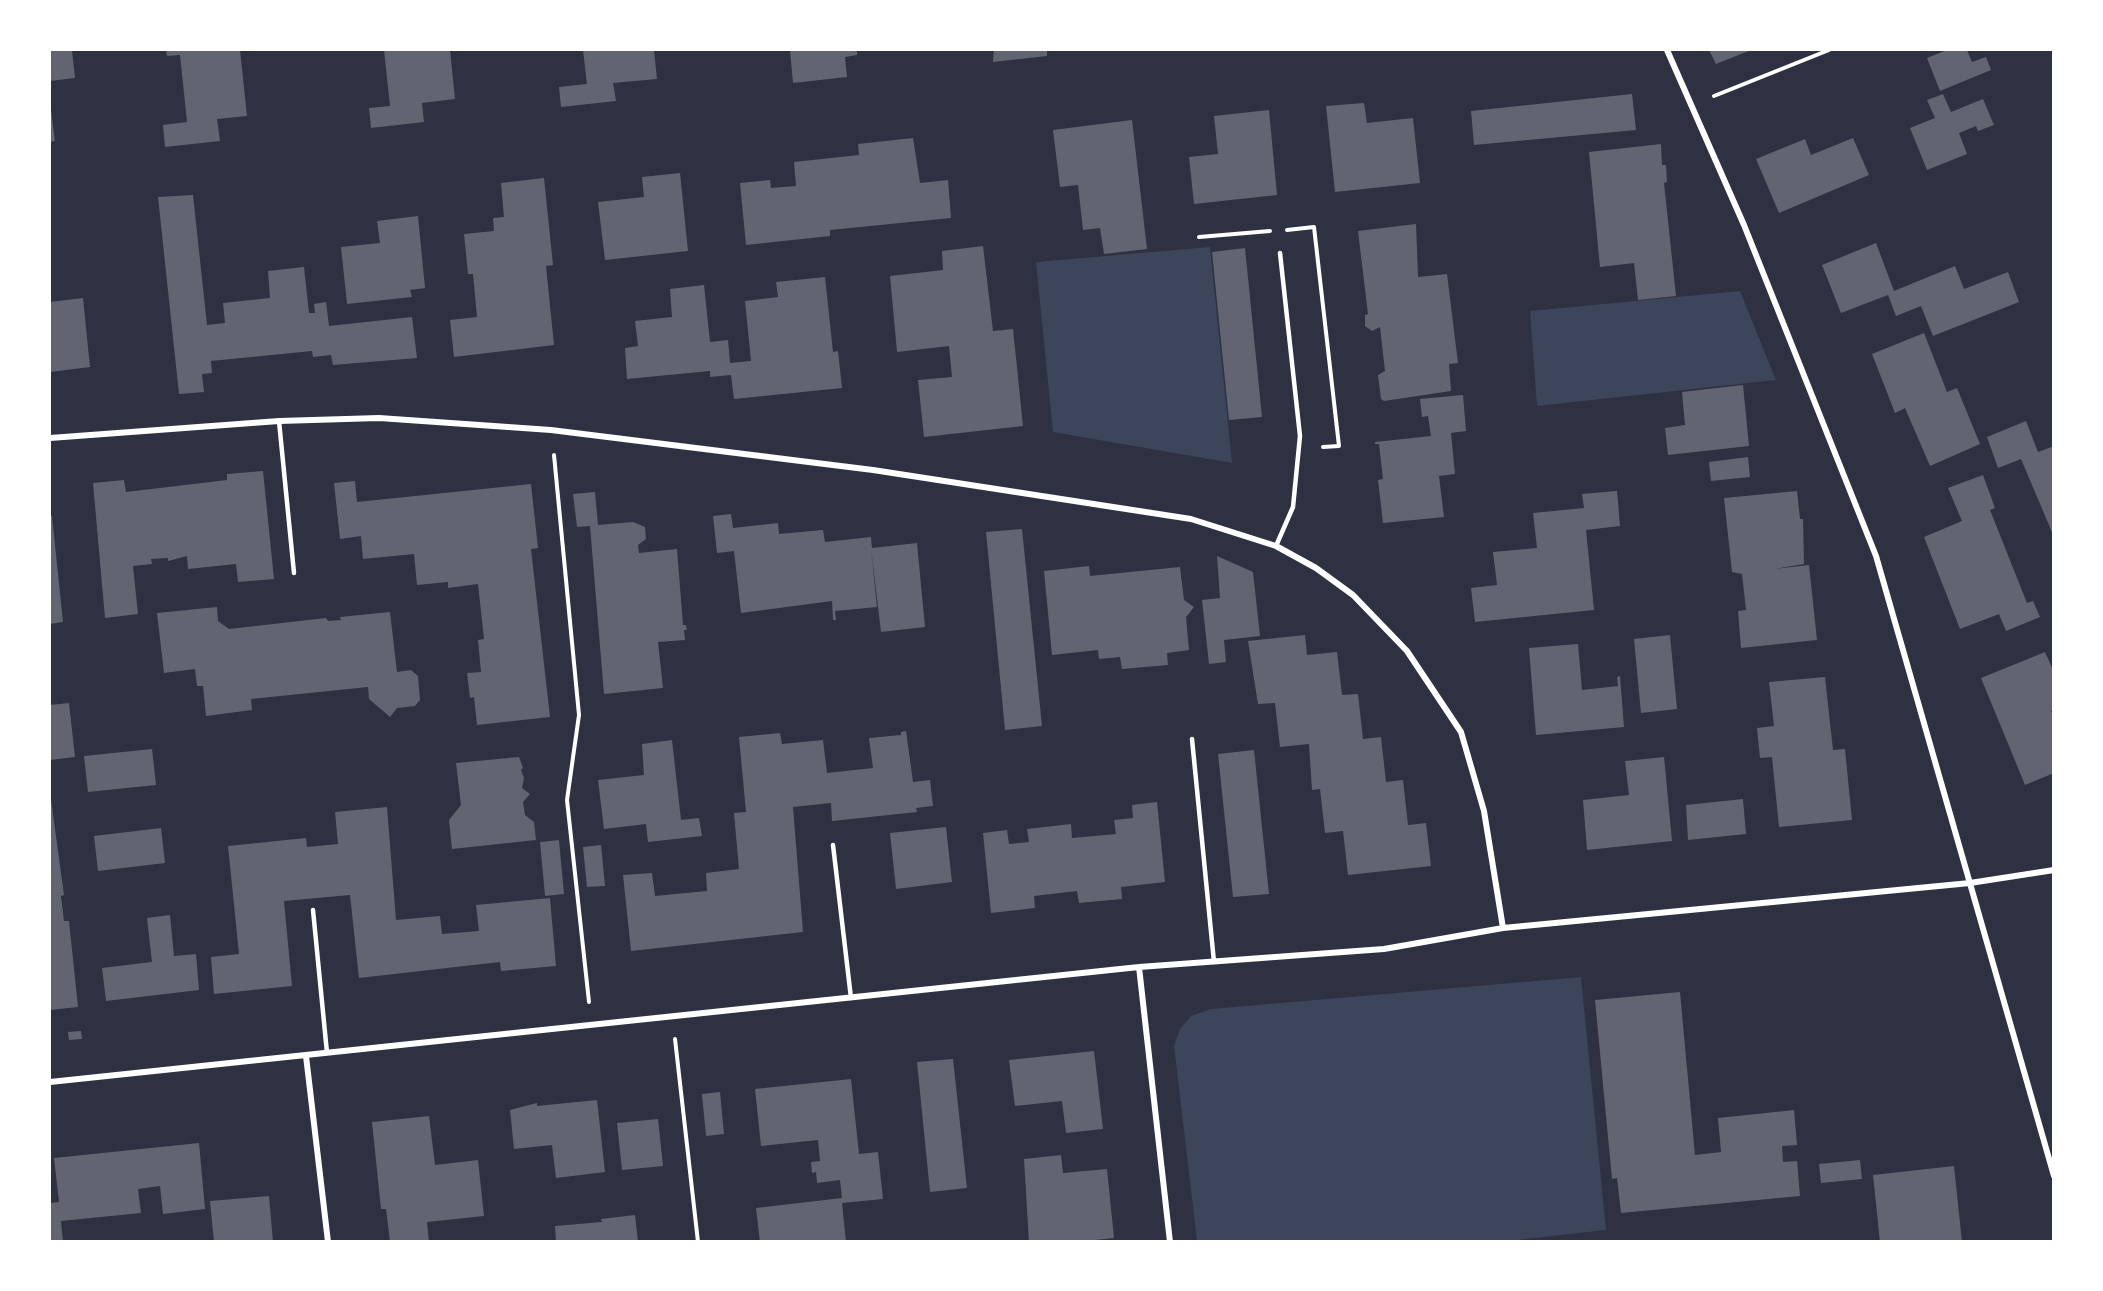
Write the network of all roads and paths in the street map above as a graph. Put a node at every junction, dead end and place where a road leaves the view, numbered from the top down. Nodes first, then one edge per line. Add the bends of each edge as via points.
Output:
1 (1666, 50) edge
2 (1829, 50) edge
3 (1691, 105) junction
4 (1280, 253) dead end
5 (279, 421) junction
6 (551, 430) junction
7 (50, 438) edge
8 (1276, 546) junction
9 (294, 573) dead end
10 (1192, 739) dead end
11 (833, 845) dead end
12 (2054, 870) edge
13 (1970, 884) junction
14 (313, 910) dead end
15 (1503, 928) junction
16 (1214, 962) junction
17 (1139, 967) junction
18 (850, 998) junction
19 (673, 1018) junction
20 (591, 1026) junction
21 (327, 1053) junction
22 (306, 1056) junction
23 (50, 1082) edge
24 (2054, 1176) edge
25 (328, 1242) edge
26 (698, 1242) edge
27 (1170, 1242) edge

1 - 3 street
2 - 3 path
3 - 13 street via 1744,225 1876,556
4 - 8 lane via 1300,436 1293,507
5 - 6 street via 379,418
5 - 7 street
5 - 9 lane
6 - 8 street via 873,470 1191,519
6 - 20 path via 579,715 567,800
8 - 15 street via 1316,568 1353,596 1407,651 1461,732 1484,811
10 - 16 lane
11 - 18 lane
12 - 13 street
13 - 15 street
13 - 24 street
14 - 21 lane
15 - 16 street via 1384,949
16 - 17 street
17 - 18 street
17 - 27 street
18 - 19 street
19 - 20 street
19 - 26 path
20 - 21 street
21 - 22 street
22 - 23 street
22 - 25 street

